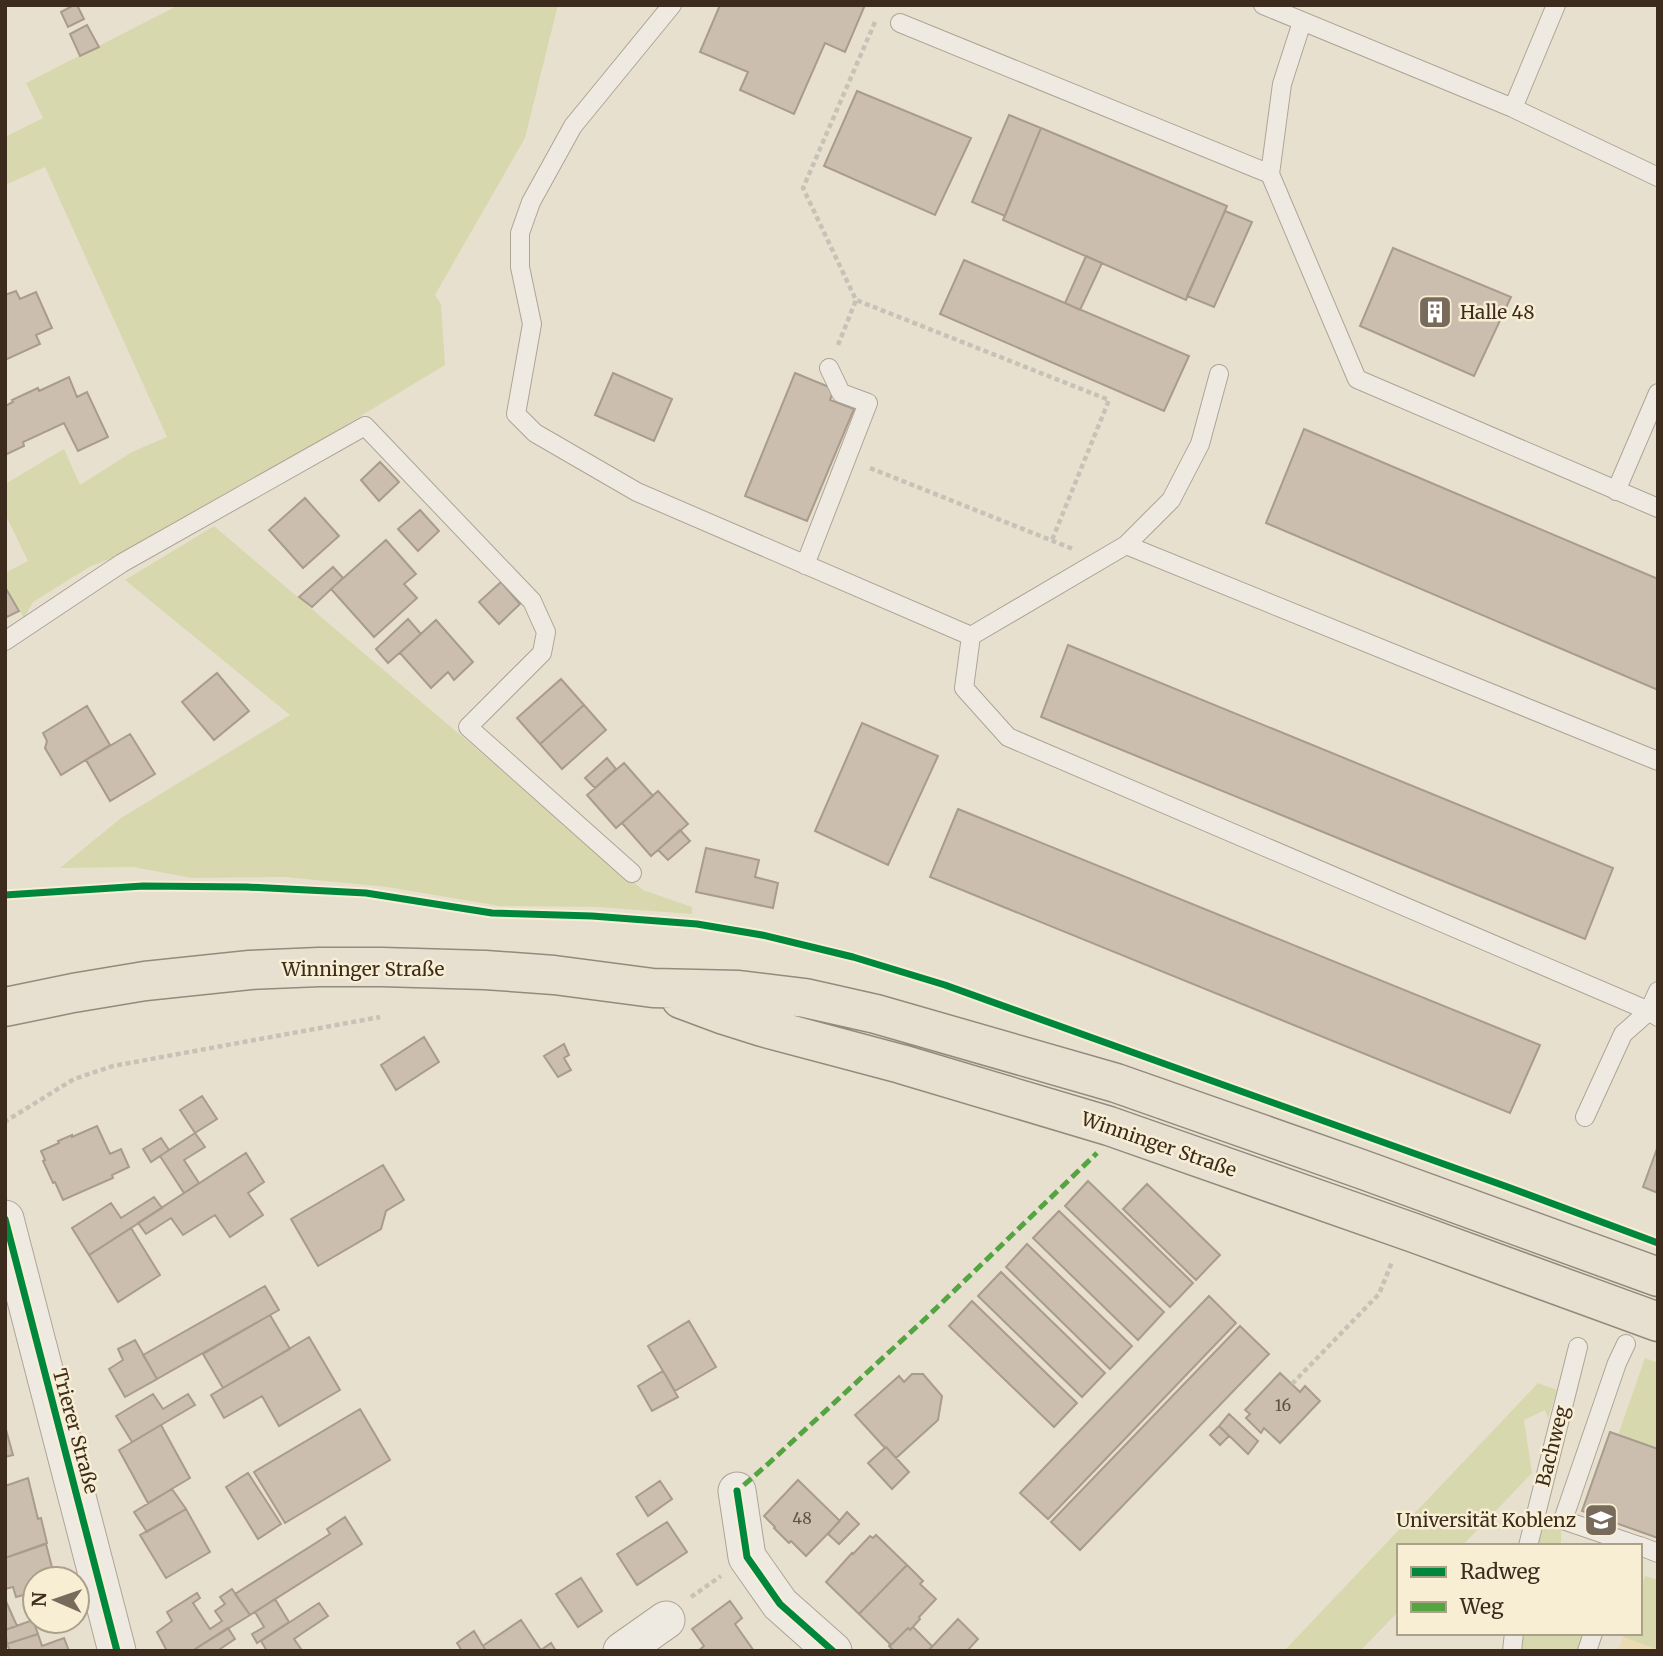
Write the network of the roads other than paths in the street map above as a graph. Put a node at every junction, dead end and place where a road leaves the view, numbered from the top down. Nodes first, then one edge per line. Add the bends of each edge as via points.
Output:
1 (672, 5) edge
2 (1263, 5) edge
3 (1556, 5) edge
4 (1302, 22) junction
5 (900, 23) dead end
6 (1513, 108) junction
7 (1270, 174) junction
8 (1658, 177) edge
9 (829, 368) road end
10 (1219, 374) dead end
11 (1658, 393) edge
12 (1616, 491) junction
13 (1658, 508) edge
14 (1126, 545) junction
15 (805, 565) junction
16 (971, 636) junction
17 (5, 641) edge
18 (1658, 761) edge
19 (632, 873) dead end
20 (5, 981) edge
21 (653, 988) junction
22 (1658, 991) edge
23 (73, 993) junction
24 (5, 1007) edge
25 (1653, 1014) edge
26 (5, 1034) edge
27 (1585, 1117) dead end
28 (5, 1219) edge
29 (1658, 1277) edge
30 (1658, 1322) edge
31 (1626, 1344) dead end
32 (1578, 1347) dead end
33 (737, 1491) dead end
34 (1528, 1544) edge
35 (1629, 1544) edge
36 (666, 1620) road end
37 (117, 1651) edge
38 (622, 1651) edge
39 (834, 1651) edge

1 - 15 lane via 573,126 531,202 520,233 520,267 532,324 516,414 535,433 637,492
2 - 4 lane
3 - 6 lane
4 - 6 lane
4 - 7 lane via 1282,84
5 - 7 lane
6 - 8 lane
7 - 12 lane via 1357,379
9 - 15 lane via 841,393 868,403
10 - 14 lane via 1200,444 1171,500
11 - 12 lane
12 - 13 lane
14 - 16 lane
14 - 18 lane
15 - 16 lane
16 - 25 lane via 964,688 1008,737
17 - 19 lane via 122,564 365,426 532,601 545,632 542,653 468,727
20 - 23 main road
21 - 23 main road, Winninger Straße via 485,970 319,967 196,974
21 - 29 main road, Winninger Straße via 739,990 805,998 1116,1083
21 - 30 main road, Winninger Straße via 762,1027 1109,1126
22 - 25 lane
23 - 24 main road, Winninger Straße
23 - 26 main road
25 - 27 lane via 1623,1034
28 - 37 street, Trierer Straße
31 - 35 lane via 1563,1520
32 - 34 lane, Bachweg
33 - 39 street via 747,1557 780,1604
36 - 38 street

